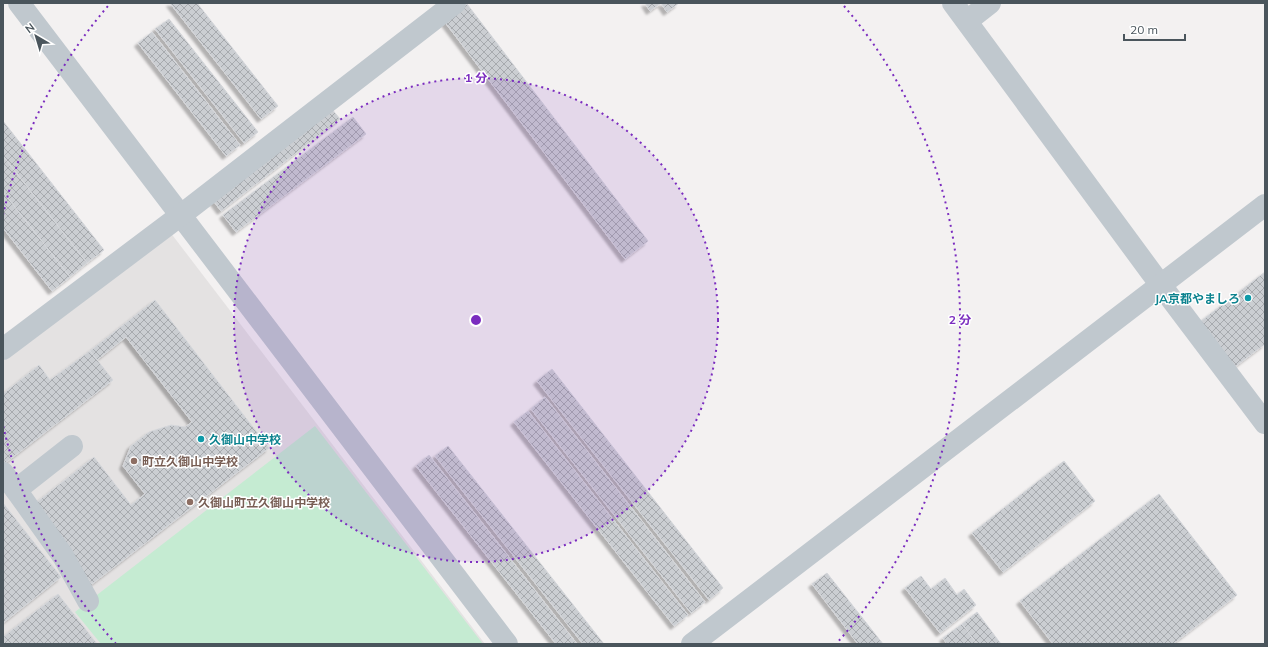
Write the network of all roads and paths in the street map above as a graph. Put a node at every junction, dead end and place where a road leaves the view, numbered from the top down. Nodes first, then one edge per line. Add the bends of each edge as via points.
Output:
1 (19, 3) edge
2 (455, 3) edge
3 (954, 3) edge
4 (990, 3) edge
5 (966, 20) junction
6 (1265, 205) edge
7 (180, 215) junction
8 (1161, 285) junction
9 (3, 349) edge
10 (1265, 423) edge
11 (72, 446) dead end
12 (10, 481) edge
13 (88, 601) dead end
14 (507, 644) edge
15 (692, 644) edge

1 - 7 street
2 - 7 street
3 - 5 street
4 - 5 street
5 - 8 street
6 - 8 street
7 - 9 street
7 - 14 street
8 - 10 street
8 - 15 street
11 - 12 street
12 - 13 street via 63,556

